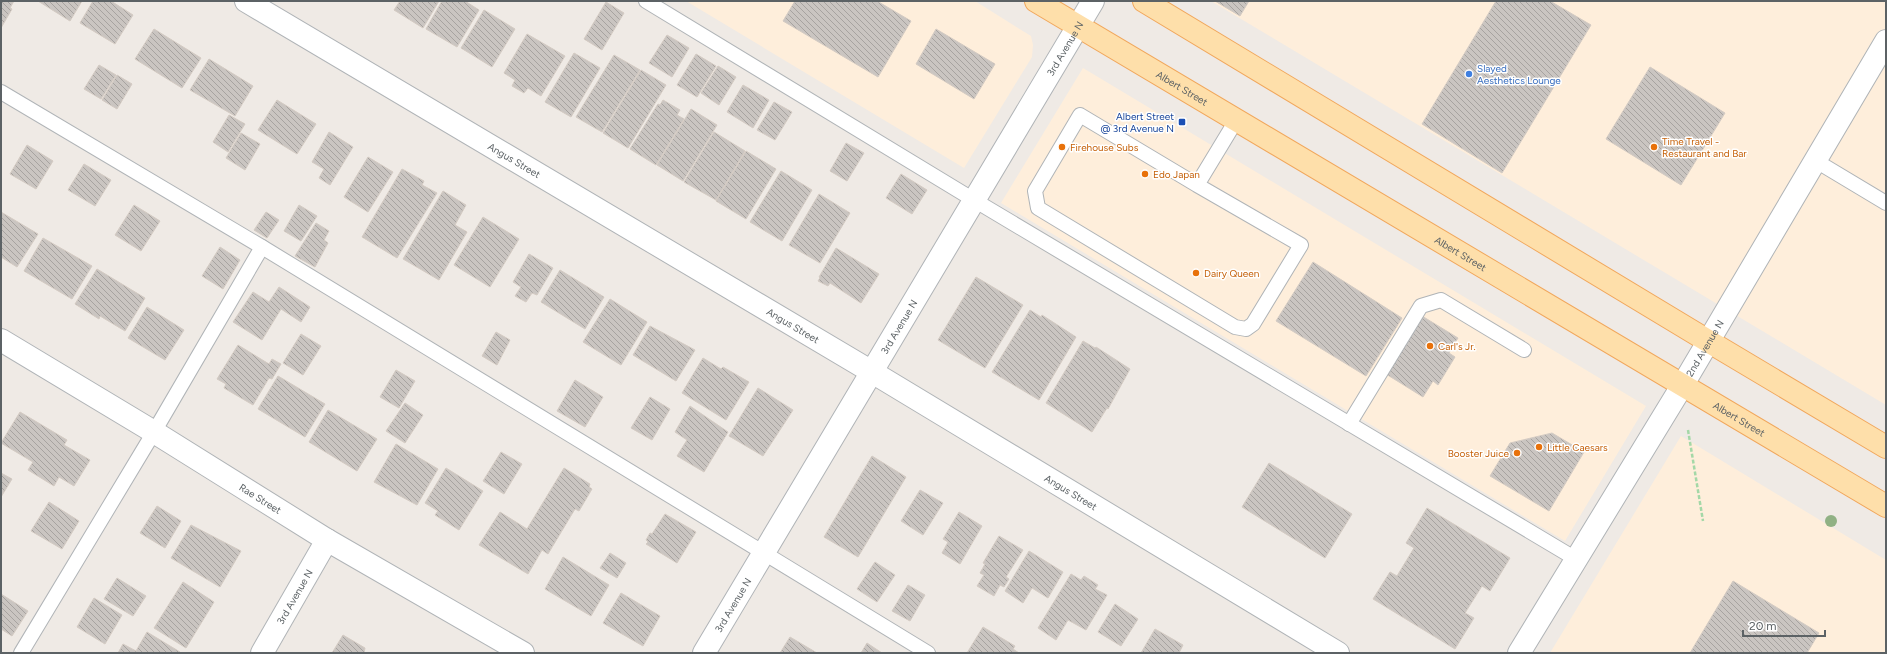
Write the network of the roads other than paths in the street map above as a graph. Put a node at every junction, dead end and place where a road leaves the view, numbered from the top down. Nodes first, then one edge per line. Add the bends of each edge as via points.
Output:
1 (246, 1) edge
2 (646, 1) edge
3 (1036, 1) edge
4 (1093, 1) edge
5 (1144, 1) edge
6 (274, 8) edge
7 (1078, 26) junction
8 (1886, 41) edge
9 (1, 92) edge
10 (1237, 120) junction
11 (1816, 161) junction
12 (1197, 185) junction
13 (974, 200) junction
14 (1886, 203) edge
15 (262, 247) junction
16 (1, 340) edge
17 (1708, 342) junction
18 (1524, 350) dead end
19 (872, 372) junction
20 (1682, 386) junction
21 (1349, 424) junction
22 (154, 432) junction
23 (1886, 447) edge
24 (1886, 506) edge
25 (327, 540) junction
26 (764, 554) junction
27 (1576, 559) junction
28 (22, 653) edge
29 (262, 653) edge
30 (523, 653) edge
31 (704, 653) edge
32 (928, 653) edge
33 (1338, 653) edge
34 (1519, 653) edge

1 - 6 street, Angus Street
2 - 13 lane
3 - 7 main road, Albert Street
4 - 7 street, 3rd Avenue N
5 - 17 main road
6 - 19 street, Angus Street
7 - 10 main road, Albert Street
7 - 13 street, 3rd Avenue N
8 - 11 street, 2nd Avenue N
9 - 15 lane
10 - 12 lane
10 - 20 main road, Albert Street
11 - 14 lane
11 - 17 street, 2nd Avenue N
12 - 12 lane via 1080,115 1035,190 1038,208 1234,327 1246,329 1253,324 1301,245
13 - 19 street, 3rd Avenue N
13 - 21 lane
15 - 22 lane
15 - 26 lane
16 - 22 street, Rae Street
17 - 20 street, 2nd Avenue N
17 - 23 main road
18 - 21 lane via 1441,300 1421,306
19 - 26 street, 3rd Avenue N
19 - 33 street, Angus Street
20 - 24 main road, Albert Street
20 - 27 street, 2nd Avenue N
21 - 27 lane
22 - 25 street, Rae Street
22 - 28 lane
25 - 29 street, 3rd Avenue N
25 - 30 street, Rae Street
26 - 31 street, 3rd Avenue N
26 - 32 lane
27 - 34 street, 2nd Avenue N

